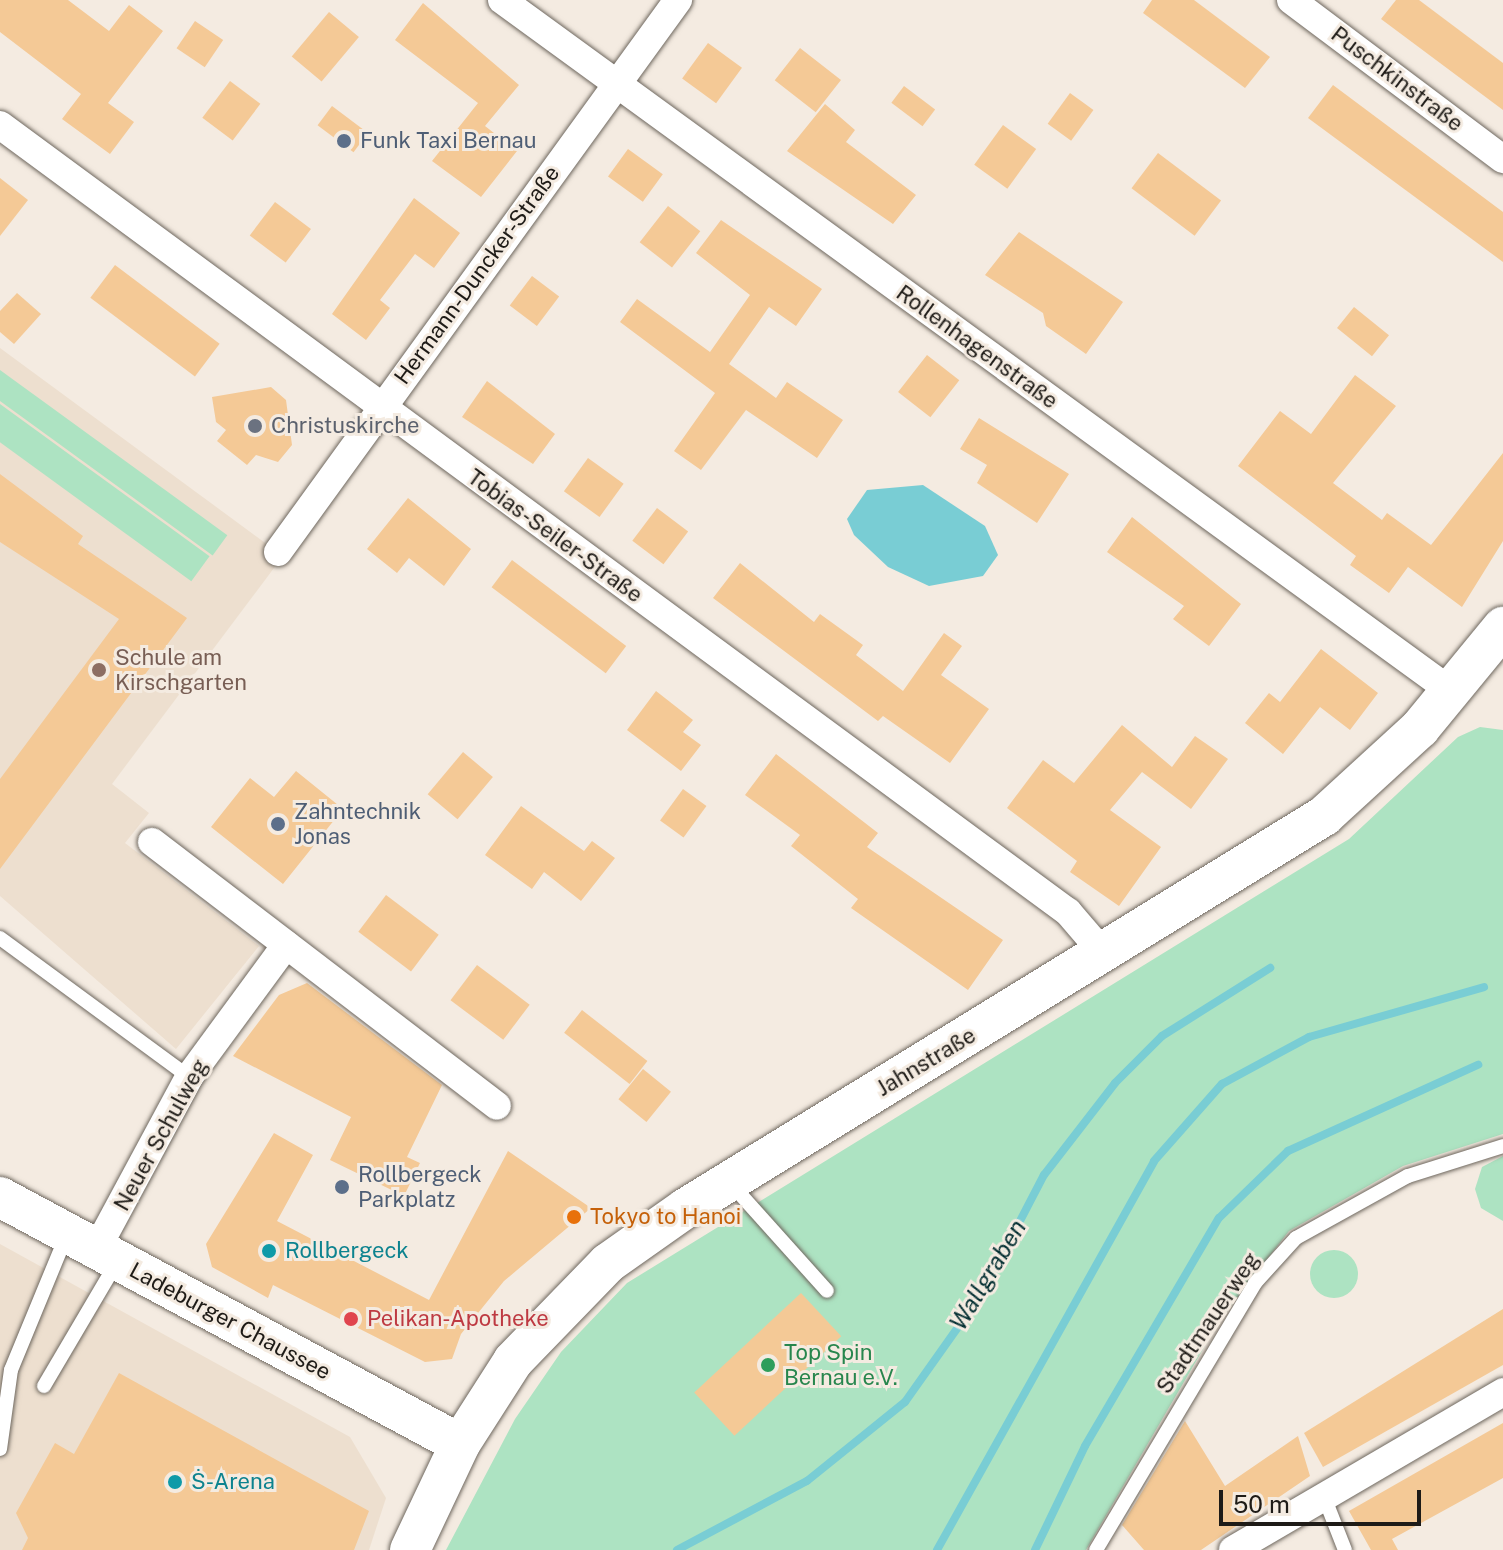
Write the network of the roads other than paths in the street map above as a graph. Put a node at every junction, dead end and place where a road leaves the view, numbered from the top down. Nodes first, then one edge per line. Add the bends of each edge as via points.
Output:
1 (502, 0) edge
2 (678, 0) edge
3 (1291, 0) edge
4 (615, 83) junction
5 (0, 125) edge
6 (1503, 159) edge
7 (382, 409) junction
8 (278, 552) dead end
9 (1503, 627) edge
10 (1476, 682) edge
11 (152, 842) dead end
12 (0, 938) edge
13 (286, 945) junction
14 (1104, 954) junction
15 (189, 1077) junction
16 (497, 1106) dead end
17 (1503, 1146) edge
18 (729, 1182) junction
19 (0, 1197) edge
20 (94, 1248) junction
21 (827, 1291) dead end
22 (44, 1386) dead end
23 (1503, 1392) edge
24 (460, 1444) junction
25 (0, 1449) edge
26 (1323, 1494) junction
27 (410, 1550) edge
28 (1096, 1550) edge
29 (1233, 1550) edge
30 (1345, 1550) edge

1 - 4 street, Rollenhagenstraße
2 - 4 street, Hermann-Duncker-Straße
3 - 6 street, Puschkinstraße
4 - 7 street, Hermann-Duncker-Straße
4 - 10 street, Rollenhagenstraße via 1385,644
5 - 7 street, Tobias-Seiler-Straße
7 - 8 street, Hermann-Duncker-Straße
7 - 14 street, Tobias-Seiler-Straße via 1068,912
9 - 10 main road, Jahnstraße
10 - 14 main road, Jahnstraße via 1324,816
11 - 13 street
12 - 15 lane
13 - 15 street, Neuer Schulweg
13 - 16 street
14 - 18 main road, Jahnstraße
15 - 20 street, Neuer Schulweg
17 - 28 lane, Stadtmauerweg via 1408,1176 1296,1238 1257,1281
18 - 21 lane
18 - 24 main road, Jahnstraße via 654,1228 568,1300 513,1361
19 - 20 main road, Ladeburger Chaussee
20 - 22 lane
20 - 24 main road, Ladeburger Chaussee
20 - 25 lane via 11,1370
23 - 26 street
24 - 27 main road, Jahnstraße
26 - 29 street
26 - 30 lane

